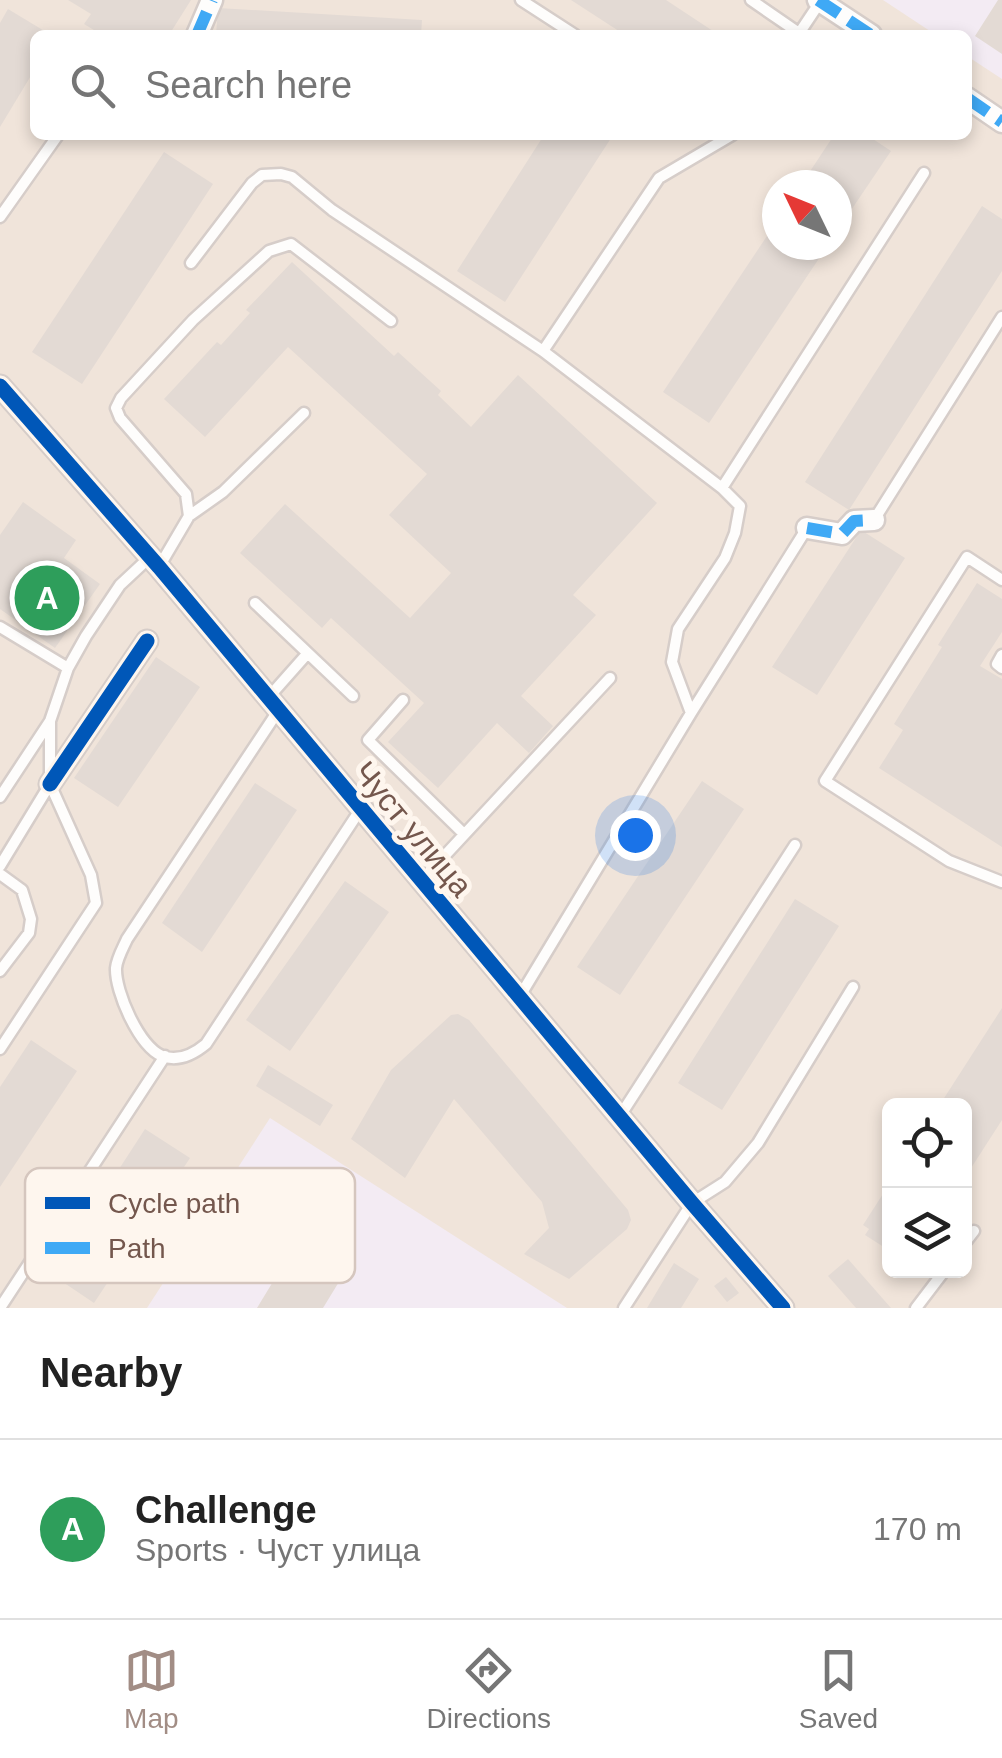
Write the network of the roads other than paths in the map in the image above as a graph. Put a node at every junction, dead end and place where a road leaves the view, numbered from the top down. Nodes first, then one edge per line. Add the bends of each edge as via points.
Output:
1 (212, 0) edge
2 (520, 0) edge
3 (751, 0) edge
4 (819, 1) edge
5 (200, 30) edge
6 (567, 30) edge
7 (793, 30) edge
8 (801, 30) edge
9 (863, 30) edge
10 (972, 101) edge
11 (1002, 122) edge
12 (54, 140) edge
13 (723, 140) edge
14 (924, 172) dead end
15 (0, 217) edge
16 (191, 264) dead end
17 (1002, 317) edge
18 (391, 321) dead end
19 (543, 351) junction
20 (0, 386) edge
21 (304, 413) dead end
22 (722, 488) junction
23 (189, 516) junction
24 (874, 520) joint
25 (807, 528) joint
26 (154, 562) junction
27 (1002, 580) edge
28 (255, 603) dead end
29 (0, 626) edge
30 (147, 642) dead end
31 (307, 654) junction
32 (1002, 655) edge
33 (68, 668) junction
34 (1002, 668) edge
35 (610, 678) dead end
36 (352, 696) dead end
37 (403, 700) dead end
38 (273, 705) junction
39 (690, 713) junction
40 (50, 720) junction
41 (50, 784) junction
42 (0, 797) edge
43 (360, 810) junction
44 (464, 834) junction
45 (795, 846) dead end
46 (0, 866) edge
47 (0, 874) edge
48 (421, 881) junction
49 (1002, 882) edge
50 (0, 971) edge
51 (853, 986) dead end
52 (519, 997) junction
53 (0, 1049) edge
54 (165, 1056) junction
55 (619, 1117) junction
56 (92, 1168) edge
57 (692, 1203) junction
58 (974, 1231) dead end
59 (972, 1234) edge
60 (25, 1270) edge
61 (938, 1278) edge
62 (0, 1308) edge
63 (624, 1308) edge
64 (784, 1308) edge
65 (916, 1308) edge

1 - 5 street
2 - 6 lane
3 - 7 lane
4 - 8 lane
4 - 9 street
10 - 11 street
12 - 15 lane
13 - 19 lane via 659,178
14 - 22 lane
16 - 19 lane via 252,184 262,175 281,174
17 - 24 lane
18 - 23 lane via 291,244 269,251 193,320 116,408 186,494
19 - 22 lane
20 - 26 street, Чуст улица
21 - 23 lane
22 - 39 lane via 740,506 736,534 678,629 672,662
23 - 26 lane
24 - 25 street via 854,521 842,534
25 - 39 lane
26 - 33 lane via 120,586
26 - 38 street, Чуст улица
27 - 49 lane via 967,557 824,781 949,861
28 - 31 lane
29 - 33 lane
30 - 41 street
31 - 36 lane
31 - 38 lane
32 - 34 lane
33 - 40 lane
35 - 44 lane
37 - 44 lane via 368,740
38 - 43 street, Чуст улица
38 - 54 lane via 116,967 140,1034
39 - 52 lane
40 - 41 lane
40 - 42 lane
41 - 46 lane
41 - 53 lane via 96,904
43 - 48 street, Чуст улица
43 - 54 lane via 206,1044 190,1055
44 - 48 lane
45 - 55 lane
47 - 50 lane via 22,890 31,919
48 - 52 street, Чуст улица
51 - 57 lane via 758,1143 724,1182
52 - 55 street, Чуст улица
54 - 56 lane
55 - 57 street, Чуст улица
57 - 63 lane
57 - 64 street, Чуст улица
58 - 59 lane
60 - 62 lane
61 - 65 lane

